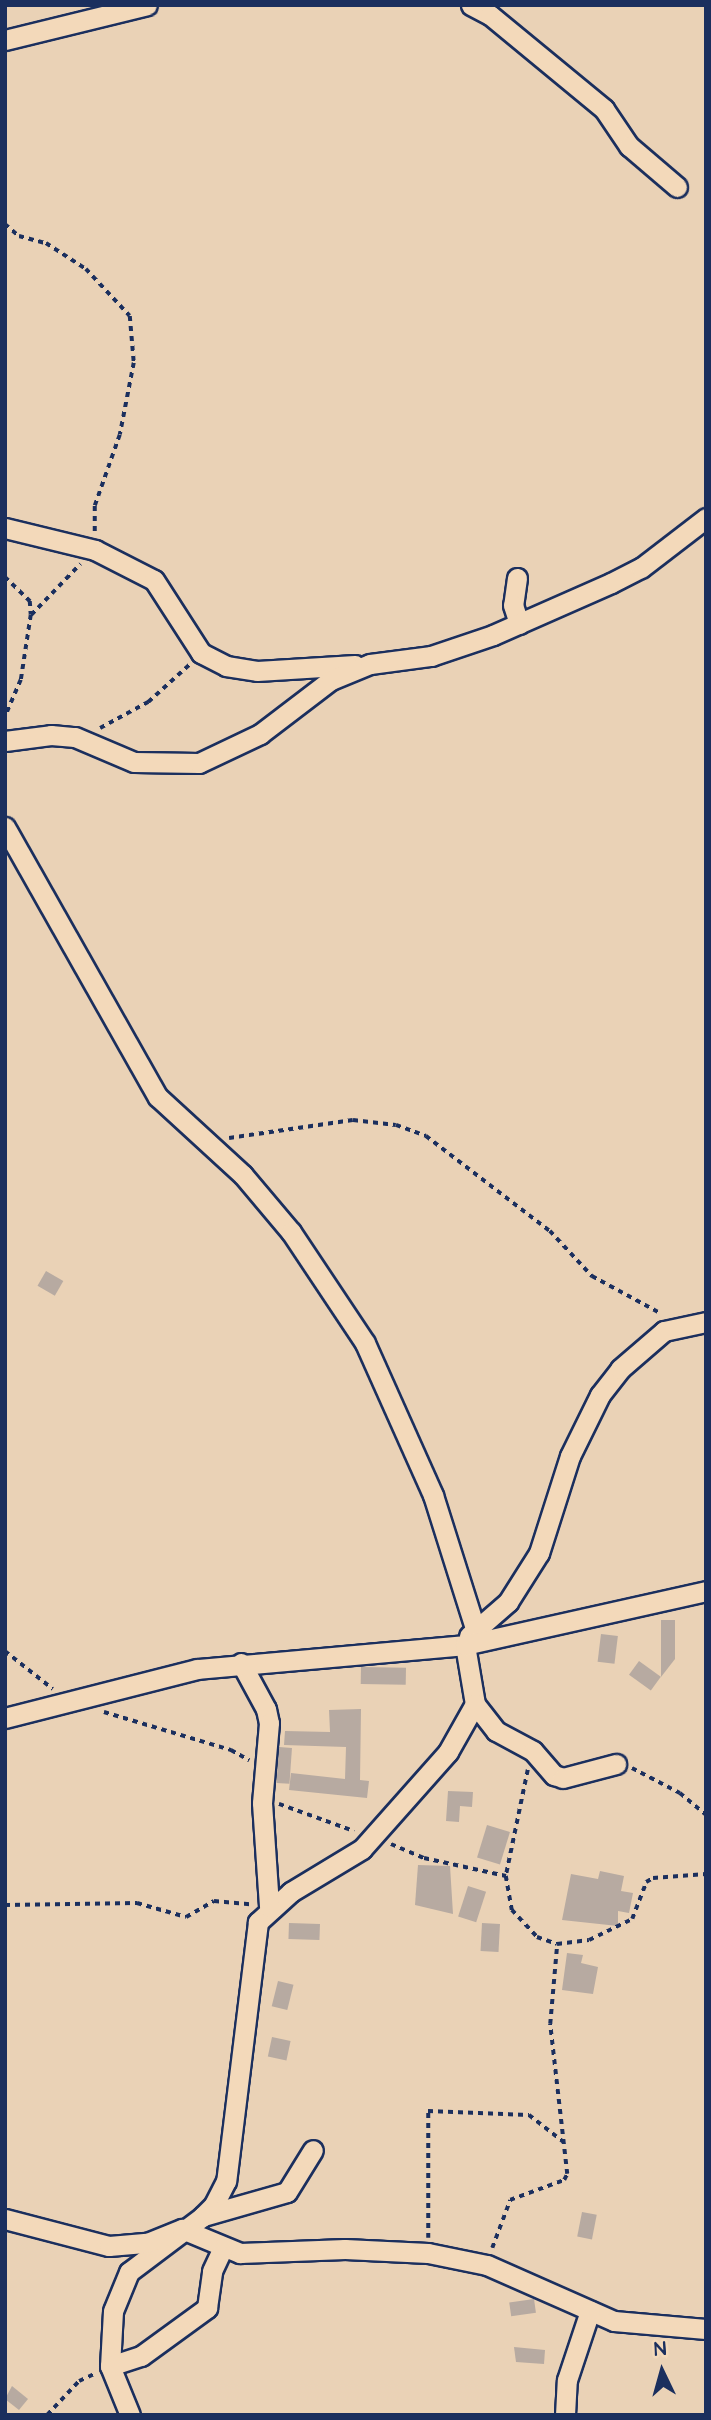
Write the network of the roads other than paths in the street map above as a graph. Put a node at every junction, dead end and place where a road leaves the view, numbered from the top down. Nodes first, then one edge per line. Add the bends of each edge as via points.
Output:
1 (147, 5) edge
2 (471, 5) edge
3 (5, 40) edge
4 (677, 187) dead end
5 (706, 518) edge
6 (5, 528) edge
7 (697, 537) edge
8 (517, 578) dead end
9 (519, 624) junction
10 (370, 664) junction
11 (5, 741) edge
12 (5, 827) edge
13 (697, 1322) edge
14 (706, 1591) edge
15 (466, 1641) junction
16 (241, 1663) junction
17 (475, 1704) junction
18 (5, 1718) edge
19 (616, 1764) road end
20 (269, 1907) junction
21 (313, 2150) dead end
22 (202, 2217) junction
23 (5, 2219) edge
24 (182, 2229) junction
25 (223, 2247) junction
26 (590, 2311) junction
27 (706, 2329) edge
28 (110, 2366) junction
29 (130, 2415) edge
30 (565, 2415) edge

1 - 3 street
2 - 4 street via 490,15 604,109 629,146
5 - 7 street
6 - 10 street via 95,550 154,580 201,653 226,666 257,671
7 - 9 street
8 - 9 street via 513,605
9 - 10 street via 431,656
10 - 11 street via 331,680 260,734 199,763 134,762 75,737
12 - 15 street via 158,1097 243,1175 291,1231 365,1343 433,1495
13 - 15 street via 664,1331 641,1348 600,1395 570,1456 539,1553 508,1602
14 - 15 street
15 - 16 street
15 - 17 street
16 - 18 street
16 - 20 street via 266,1709 263,1833
17 - 19 street via 508,1741 533,1751 563,1778
17 - 20 street via 448,1752 372,1837 341,1863
20 - 22 street via 254,1935 226,2181
21 - 22 street via 286,2192
22 - 24 street
23 - 24 street via 109,2246 148,2244
24 - 25 street
24 - 28 street via 153,2250 124,2282 113,2311
25 - 26 street via 240,2253 345,2249 428,2253 487,2265
25 - 28 street via 212,2271 207,2308 141,2356
26 - 27 street via 614,2321
26 - 30 street via 567,2380
28 - 29 street

